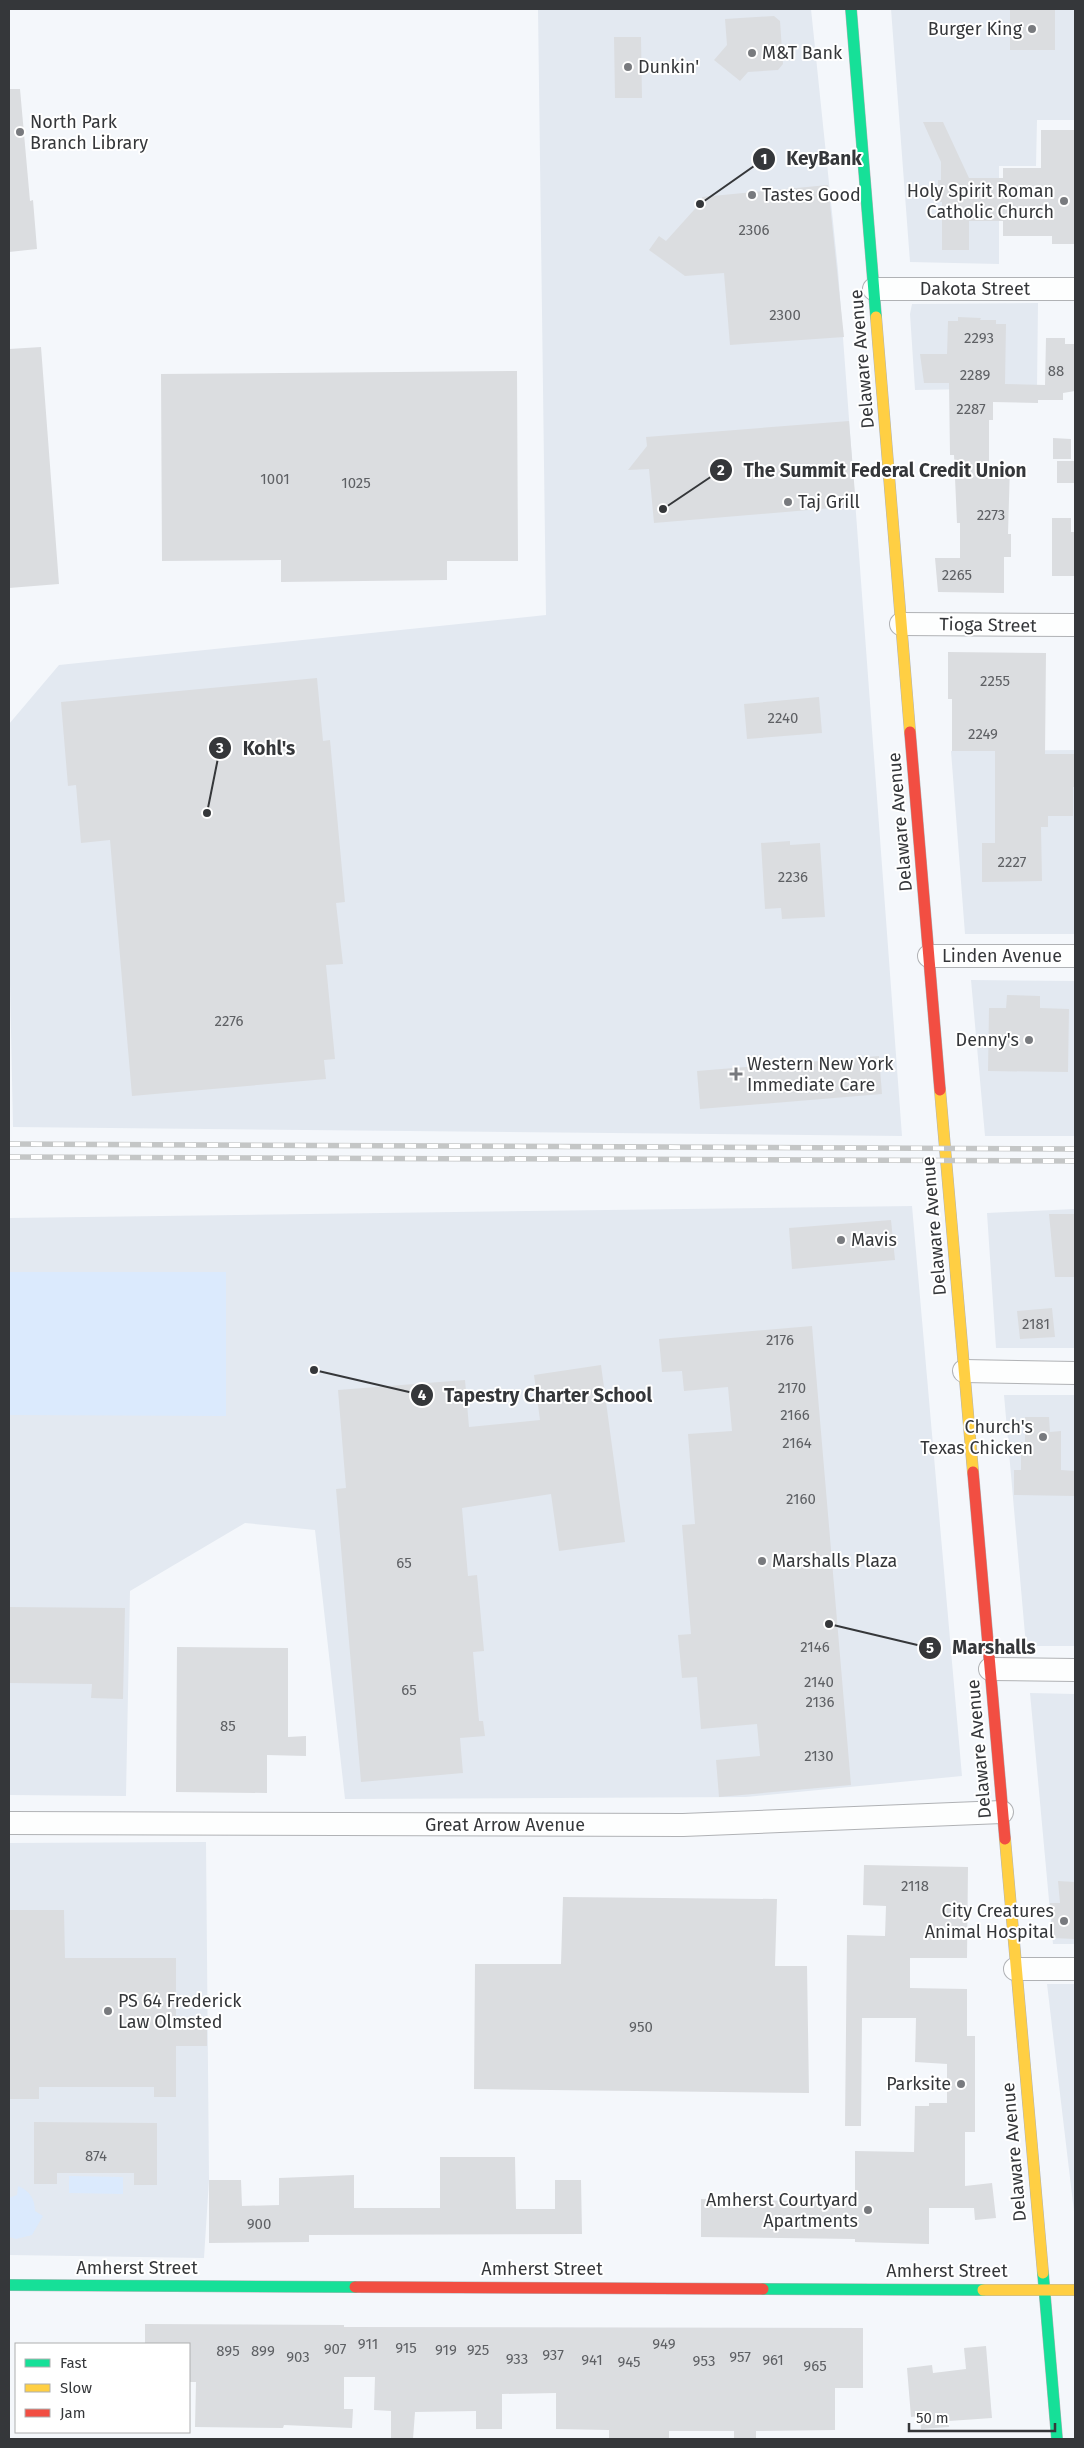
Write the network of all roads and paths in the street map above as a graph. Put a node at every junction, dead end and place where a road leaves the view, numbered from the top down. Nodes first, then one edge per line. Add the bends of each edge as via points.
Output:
1 (851, 9) edge
2 (874, 289) junction
3 (1075, 289) edge
4 (901, 624) junction
5 (1075, 625) edge
6 (929, 956) junction
7 (1075, 956) edge
8 (964, 1371) junction
9 (1075, 1373) edge
10 (990, 1669) junction
11 (1075, 1670) edge
12 (1002, 1812) junction
13 (9, 1823) edge
14 (1015, 1970) junction
15 (1075, 1970) edge
16 (9, 2285) edge
17 (1044, 2290) junction
18 (1075, 2290) edge
19 (1057, 2439) edge

1 - 2 main road, Delaware Avenue
2 - 3 street, Dakota Street
2 - 4 main road, Delaware Avenue
4 - 5 street, Tioga Street
4 - 6 main road, Delaware Avenue
6 - 7 street, Linden Avenue
6 - 8 main road, Delaware Avenue
8 - 9 street
8 - 10 main road, Delaware Avenue
10 - 11 street
10 - 12 main road, Delaware Avenue
12 - 13 street, Great Arrow Avenue via 683,1825
12 - 14 main road, Delaware Avenue
14 - 15 street
14 - 17 main road, Delaware Avenue
16 - 17 main road, Amherst Street
17 - 18 main road, Amherst Street
17 - 19 main road, Delaware Avenue

